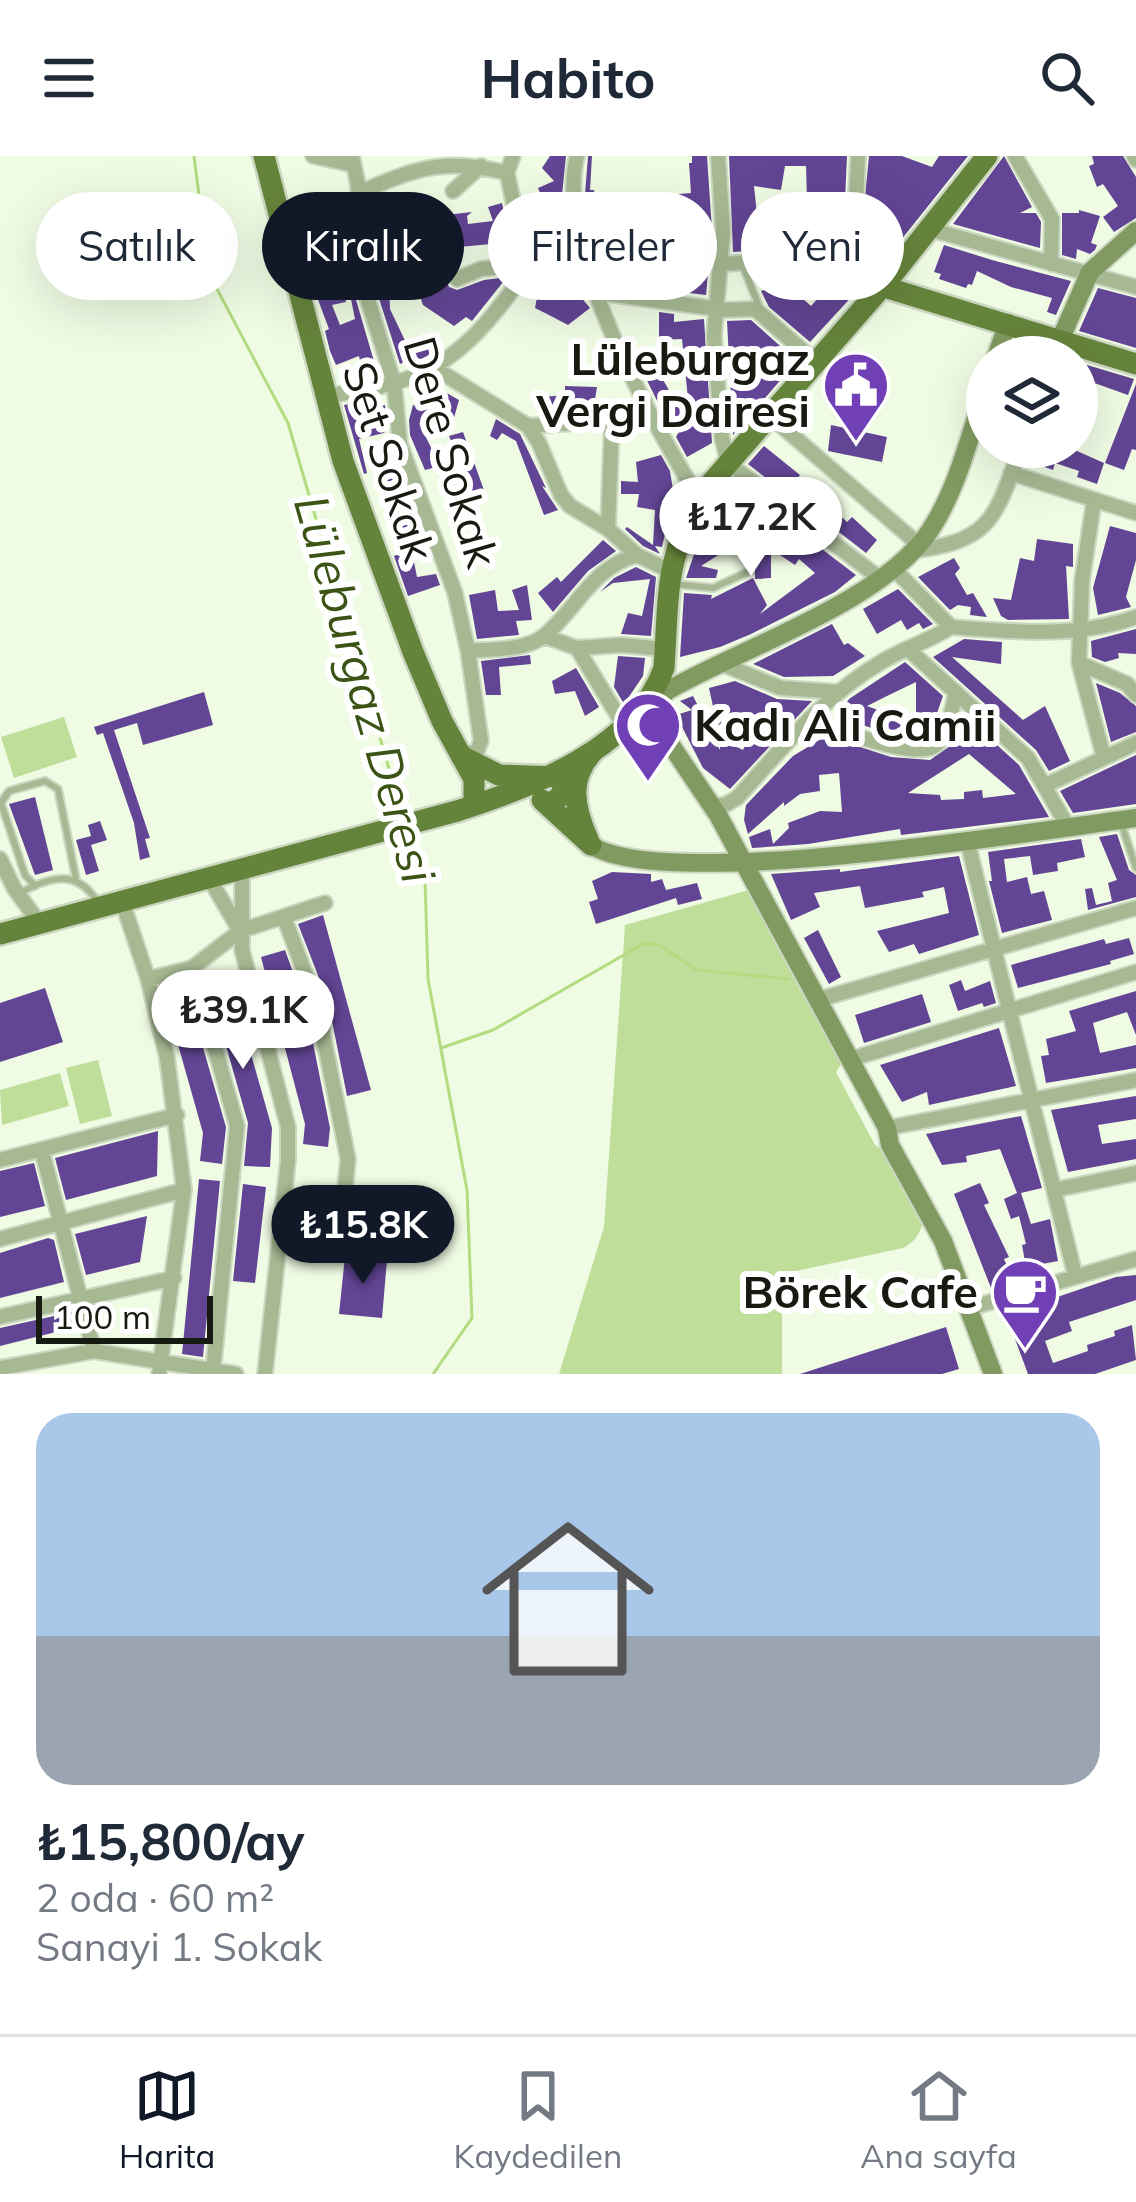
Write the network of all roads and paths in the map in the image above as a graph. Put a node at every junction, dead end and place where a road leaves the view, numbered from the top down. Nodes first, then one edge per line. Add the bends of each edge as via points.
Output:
1 (264, 156) edge
2 (313, 156) edge
3 (513, 156) edge
4 (577, 156) edge
5 (718, 156) edge
6 (858, 156) edge
7 (987, 156) edge
8 (1015, 156) edge
9 (353, 160) edge
10 (482, 166) junction
11 (507, 173) junction
12 (453, 191) dead end
13 (358, 192) edge
14 (360, 192) edge
15 (511, 192) edge
16 (573, 192) edge
17 (856, 192) edge
18 (929, 229) junction
19 (1136, 230) edge
20 (904, 259) edge
21 (741, 262) edge
22 (1051, 263) junction
23 (722, 264) junction
24 (1090, 272) junction
25 (904, 286) edge
26 (1136, 287) edge
27 (368, 300) edge
28 (505, 300) edge
29 (598, 300) edge
30 (658, 300) edge
31 (757, 300) edge
32 (870, 300) edge
33 (714, 308) junction
34 (762, 313) junction
35 (1008, 323) junction
36 (1003, 336) edge
37 (1033, 336) edge
38 (1061, 336) edge
39 (1098, 356) edge
40 (817, 363) junction
41 (1136, 364) edge
42 (436, 369) junction
43 (394, 383) junction
44 (325, 396) junction
45 (645, 402) junction
46 (770, 416) junction
47 (612, 419) junction
48 (528, 427) junction
49 (966, 444) edge
50 (728, 463) junction
51 (1013, 468) edge
52 (1011, 473) junction
53 (699, 499) junction
54 (1094, 500) junction
55 (1136, 513) edge
56 (608, 529) junction
57 (914, 547) junction
58 (637, 555) junction
59 (750, 571) dead end
60 (885, 573) junction
61 (670, 578) junction
62 (1136, 616) edge
63 (951, 627) junction
64 (1079, 629) junction
65 (544, 636) junction
66 (577, 648) junction
67 (909, 650) junction
68 (468, 651) junction
69 (665, 657) junction
70 (1079, 663) junction
71 (722, 664) junction
72 (689, 679) junction
73 (839, 692) junction
74 (956, 692) junction
75 (1136, 695) edge
76 (810, 718) junction
77 (636, 720) junction
78 (1136, 743) edge
79 (602, 745) junction
80 (460, 756) junction
81 (1104, 758) junction
82 (544, 776) junction
83 (474, 779) junction
84 (1044, 786) junction
85 (510, 791) junction
86 (546, 802) junction
87 (712, 805) junction
88 (470, 807) junction
89 (1128, 819) edge
90 (1067, 827) junction
91 (967, 841) junction
92 (734, 843) junction
93 (591, 845) junction
94 (0, 859) edge
95 (722, 862) junction
96 (743, 862) junction
97 (1136, 868) edge
98 (242, 869) junction
99 (209, 878) junction
100 (76, 879) junction
101 (34, 886) junction
102 (18, 894) junction
103 (325, 903) dead end
104 (112, 905) junction
105 (1136, 908) edge
106 (284, 917) junction
107 (40, 924) junction
108 (240, 931) junction
109 (0, 934) edge
110 (994, 946) junction
111 (193, 968) junction
112 (1136, 972) edge
113 (148, 979) junction
114 (817, 1000) junction
115 (1009, 1010) junction
116 (848, 1060) junction
117 (1136, 1080) edge
118 (1031, 1099) junction
119 (176, 1115) junction
120 (886, 1128) junction
121 (42, 1151) junction
122 (0, 1160) edge
123 (1136, 1173) edge
124 (184, 1190) junction
125 (1054, 1190) junction
126 (342, 1220) dead end
127 (60, 1225) junction
128 (0, 1239) edge
129 (948, 1239) junction
130 (1136, 1259) edge
131 (1075, 1275) junction
132 (174, 1278) junction
133 (80, 1297) junction
134 (980, 1305) junction
135 (0, 1318) edge
136 (94, 1351) junction
137 (161, 1368) edge
138 (0, 1369) edge
139 (213, 1372) edge
140 (236, 1374) edge
141 (265, 1374) edge
142 (993, 1374) edge
143 (1006, 1374) edge

1 - 44 main road, Set Sokak
2 - 9 street
3 - 11 street
4 - 16 street
5 - 23 street
6 - 17 street
7 - 18 main road
8 - 22 street via 1052,219
9 - 13 street, Dere Sokak
10 - 11 street
10 - 12 street
10 - 14 street via 438,164
11 - 15 street
18 - 20 main road
18 - 22 street
19 - 24 main road
21 - 23 street
22 - 24 street
23 - 33 street
24 - 26 street
24 - 38 main road
25 - 35 main road
27 - 43 street, Dere Sokak
28 - 42 street
29 - 45 street
30 - 33 street
31 - 34 lane
32 - 40 main road
33 - 34 street
33 - 50 street
34 - 40 street
35 - 36 main road
35 - 37 main road
39 - 41 main road
40 - 46 main road
42 - 43 street
42 - 48 street
43 - 44 street
43 - 68 street, Dere Sokak via 400,443
44 - 80 main road, Set Sokak via 412,652
45 - 47 street
45 - 53 street
46 - 50 main road
46 - 57 street
47 - 48 street
47 - 56 street
48 - 56 street via 561,495
49 - 57 main road via 947,498
50 - 53 main road
50 - 60 street
51 - 52 street
52 - 54 street
52 - 57 street via 981,531 950,547
53 - 61 main road via 684,522
54 - 55 street
54 - 64 street
56 - 58 street
57 - 60 main road
58 - 61 street
58 - 65 street via 594,578
59 - 61 lane via 713,588
60 - 63 street
60 - 71 main road
61 - 69 main road
62 - 64 street
63 - 64 street
63 - 67 street
64 - 70 street
65 - 66 street
65 - 68 street
66 - 69 street via 621,646
66 - 77 street
67 - 73 street
67 - 74 street
68 - 80 street, Dere Sokak via 481,741
69 - 72 main road via 675,679
69 - 77 main road
70 - 75 street
70 - 81 street
71 - 72 main road
71 - 73 street via 781,688
72 - 77 main road
73 - 76 street
74 - 76 street via 935,747 916,753
74 - 84 street via 1028,758
76 - 87 street via 737,798
77 - 79 main road
77 - 87 main road
78 - 81 street
79 - 82 main road
79 - 93 main road via 583,763 575,787
80 - 82 main road via 499,775
80 - 83 main road, Set Sokak
81 - 84 street
82 - 85 main road
82 - 86 main road via 557,777 563,788
83 - 85 main road
83 - 88 main road
84 - 90 street
85 - 86 main road
85 - 88 main road
86 - 93 main road
87 - 92 main road
88 - 98 main road
89 - 90 main road
89 - 97 lane
90 - 91 main road
91 - 96 main road
91 - 110 street
92 - 95 main road
92 - 96 main road
93 - 95 main road via 639,862
94 - 102 street
95 - 96 main road
96 - 114 main road
98 - 99 main road
98 - 108 street
99 - 104 main road
99 - 108 street
100 - 101 lane
100 - 101 lane via 58,788 45,781 9,791 1,803
100 - 104 lane
101 - 102 lane
102 - 107 street
103 - 106 street
104 - 107 main road
104 - 113 street
105 - 110 street
106 - 108 street
106 - 126 street via 317,1005 343,1137
107 - 109 main road
108 - 111 street
108 - 141 street via 287,1126
110 - 114 street
110 - 115 street
111 - 113 street
111 - 139 street via 237,1126
112 - 115 street
113 - 119 street
114 - 116 main road
115 - 116 street
115 - 118 street
116 - 120 main road
117 - 118 street
118 - 120 street
118 - 125 street
119 - 121 street
119 - 124 street
120 - 129 main road via 900,1139
121 - 122 street
121 - 127 street
123 - 125 street
124 - 127 street
124 - 132 street
125 - 131 street
127 - 128 street
127 - 133 street
129 - 134 main road
129 - 142 main road
130 - 131 street
131 - 134 street
132 - 133 street
132 - 137 street
133 - 135 street
133 - 136 street
134 - 143 main road
136 - 137 street
136 - 138 street
137 - 139 street
139 - 140 street

